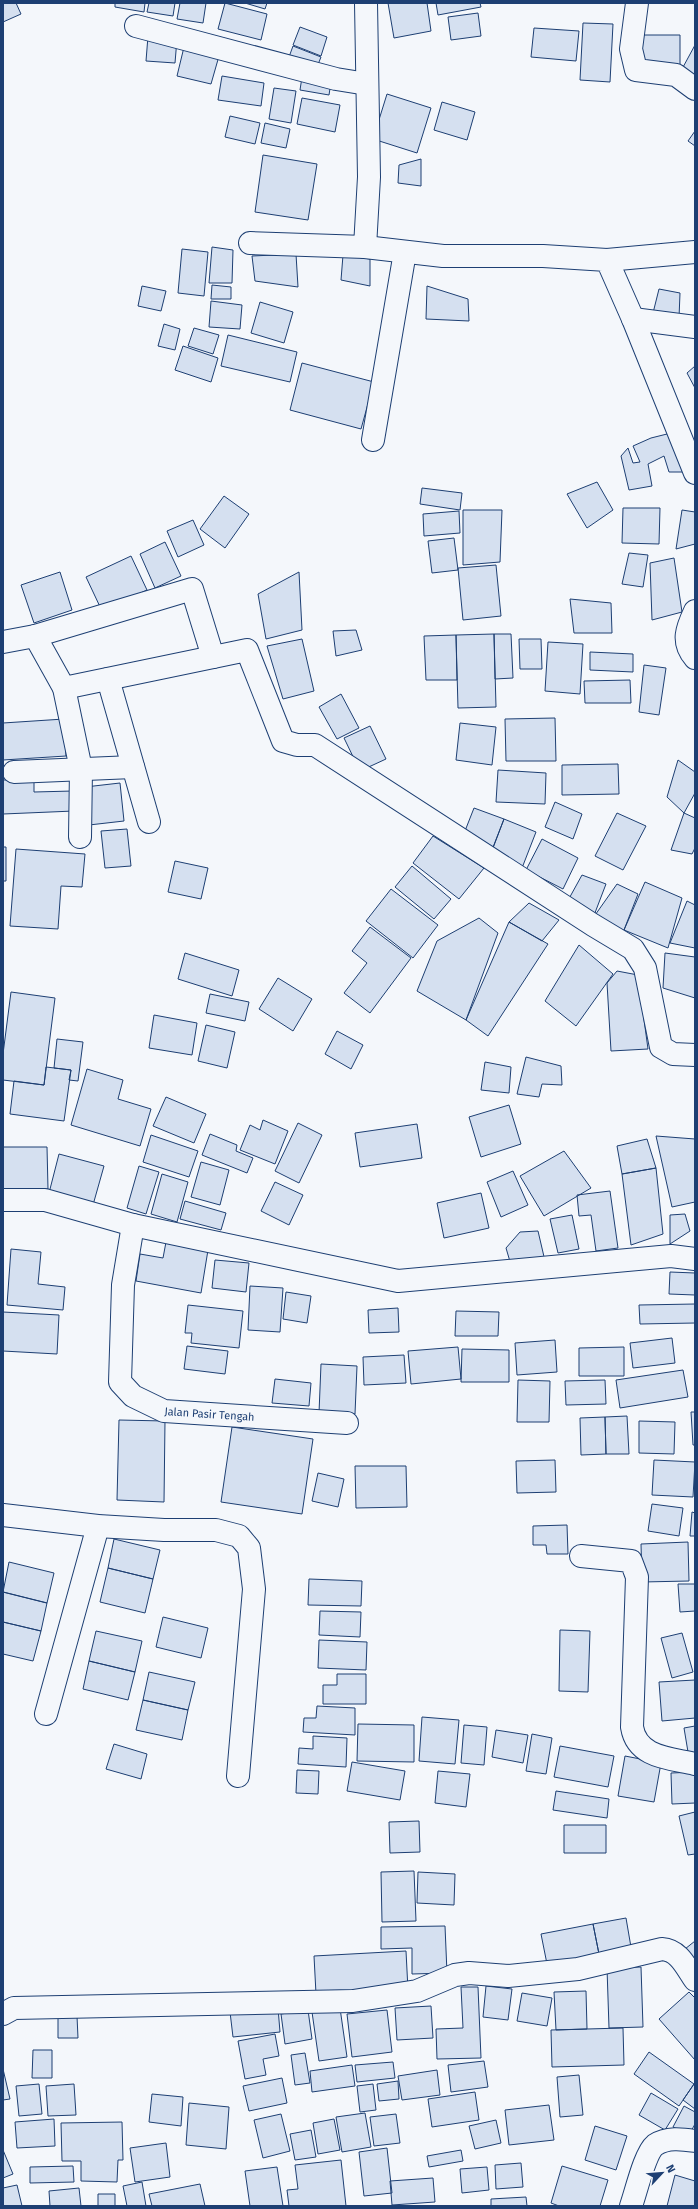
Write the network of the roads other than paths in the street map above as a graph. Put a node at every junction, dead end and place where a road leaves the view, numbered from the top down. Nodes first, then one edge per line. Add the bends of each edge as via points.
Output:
1 (366, 3) edge
2 (637, 3) edge
3 (136, 26) dead end
4 (367, 84) junction
5 (695, 89) edge
6 (250, 243) dead end
7 (365, 247) junction
8 (404, 252) junction
9 (695, 252) edge
10 (607, 260) junction
11 (634, 319) junction
12 (695, 326) edge
13 (374, 440) dead end
14 (695, 473) edge
15 (695, 611) edge
16 (35, 636) junction
17 (3, 642) edge
18 (213, 657) junction
19 (695, 658) edge
20 (108, 679) junction
21 (64, 688) junction
22 (134, 767) junction
23 (81, 769) junction
24 (14, 772) dead end
25 (149, 822) dead end
26 (80, 836) dead end
27 (695, 1055) edge
28 (3, 1200) edge
29 (133, 1225) junction
30 (695, 1260) edge
31 (347, 1423) dead end
32 (3, 1515) edge
33 (98, 1526) junction
34 (581, 1556) dead end
35 (46, 1714) dead end
36 (695, 1764) edge
37 (238, 1776) dead end
38 (695, 1980) edge
39 (3, 2014) edge
40 (695, 2140) edge
41 (631, 2206) edge

1 - 4 street
2 - 5 street via 631,49 636,70 676,75
3 - 4 street via 336,79
4 - 7 street via 369,177
6 - 7 street
7 - 8 street
8 - 10 street via 442,256 544,256
8 - 13 street
9 - 10 street
10 - 11 street
11 - 12 street
11 - 14 street
15 - 19 street via 686,629 688,643
16 - 17 street
16 - 18 street via 192,590
16 - 21 street
18 - 20 street
18 - 27 street via 247,650 283,741 297,745 315,745 633,949 645,968 661,1046 673,1054
20 - 21 street
20 - 22 street
21 - 23 street
22 - 23 street
22 - 25 street
23 - 24 street
23 - 26 street
28 - 29 street via 45,1200
29 - 30 street via 398,1281 671,1256
29 - 31 street, Jalan Pasir Tengah via 123,1284 120,1382 133,1396 164,1411
32 - 33 street
33 - 35 street
33 - 37 street via 216,1530 239,1536 249,1548 254,1589
34 - 36 street via 631,1560 637,1577 632,1727 634,1738 638,1745 656,1755
38 - 39 street via 680,1957 670,1950 662,1949 578,1969 508,1976 469,1972 417,1991 354,2001 14,2008
40 - 41 street via 679,2139 654,2146

